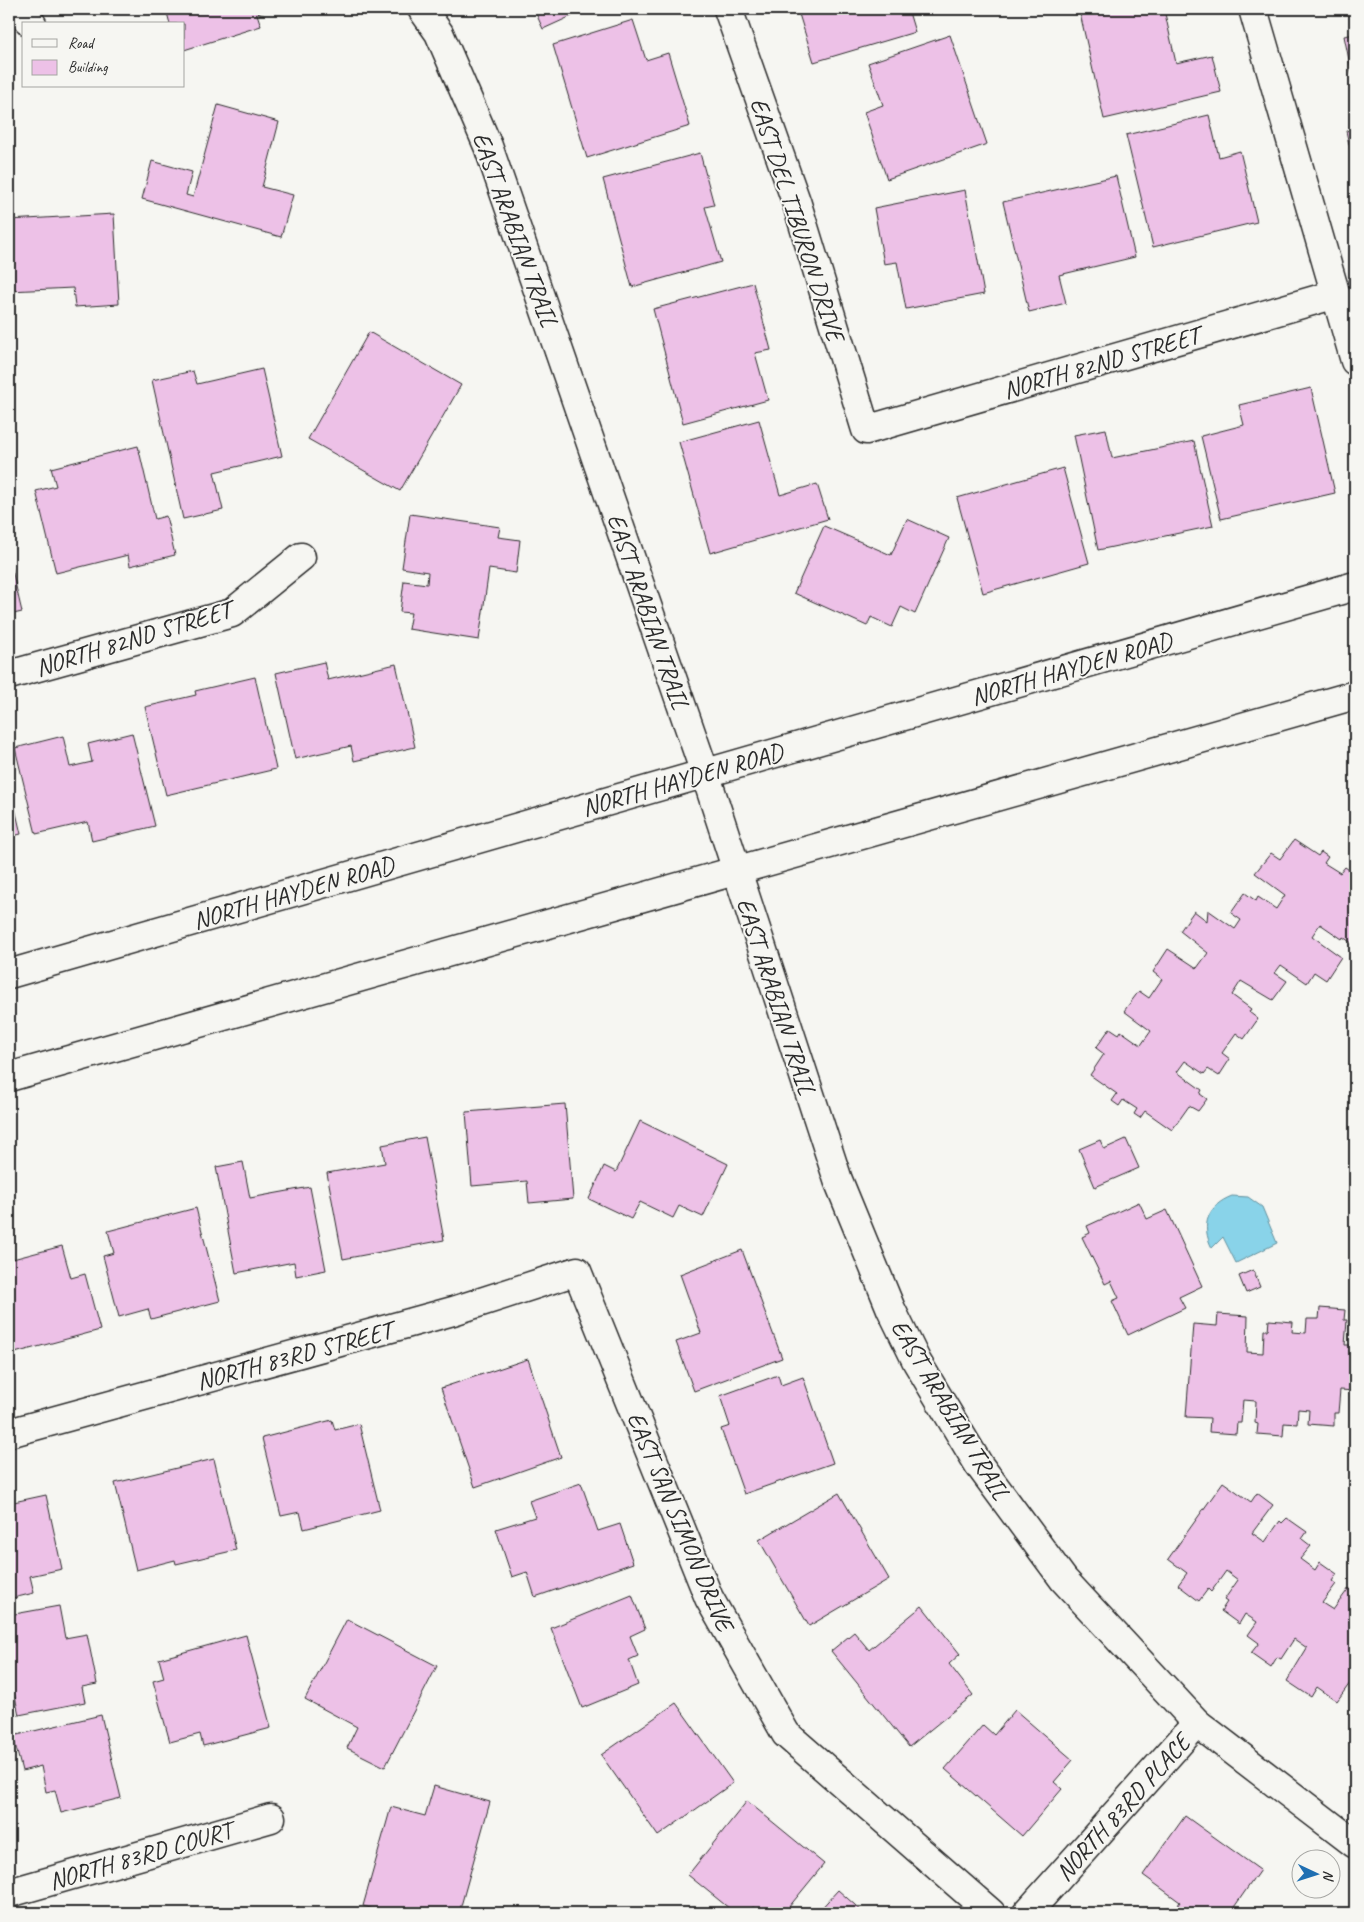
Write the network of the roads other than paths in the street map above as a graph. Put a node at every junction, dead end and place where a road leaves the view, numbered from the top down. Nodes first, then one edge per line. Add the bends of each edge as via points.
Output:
1 (17, 9) edge
2 (422, 9) edge
3 (728, 9) edge
4 (1253, 9) edge
5 (30, 22) edge
6 (1336, 294) junction
7 (1355, 360) edge
8 (866, 430) joint
9 (301, 557) dead end
10 (1355, 586) edge
11 (9, 675) edge
12 (1355, 695) edge
13 (705, 773) junction
14 (736, 870) junction
15 (9, 974) edge
16 (9, 1077) edge
17 (577, 1271) joint
18 (9, 1433) edge
19 (1197, 1723) junction
20 (271, 1818) dead end
21 (1355, 1844) edge
22 (9, 1893) edge
23 (991, 1913) edge
24 (1027, 1913) edge

1 - 5 street
2 - 13 street, EAST ARABIAN TRAIL via 439,33 488,146
3 - 8 street, EAST DEL TIBURON DRIVE via 797,204
4 - 6 street
6 - 7 street
6 - 8 street, NORTH 82ND STREET
9 - 11 street, NORTH 82ND STREET via 232,613
10 - 13 street, NORTH HAYDEN ROAD
12 - 14 street
13 - 14 street, EAST ARABIAN TRAIL
13 - 15 street, NORTH HAYDEN ROAD
14 - 16 street
14 - 19 street, EAST ARABIAN TRAIL via 838,1180 891,1310 917,1362 979,1465 1064,1580
17 - 18 street, NORTH 83RD STREET via 452,1311
17 - 23 street, EAST SAN SIMON DRIVE via 708,1598 786,1734
19 - 21 street, EAST ARABIAN TRAIL
19 - 24 street, NORTH 83RD PLACE
20 - 22 street, NORTH 83RD COURT

